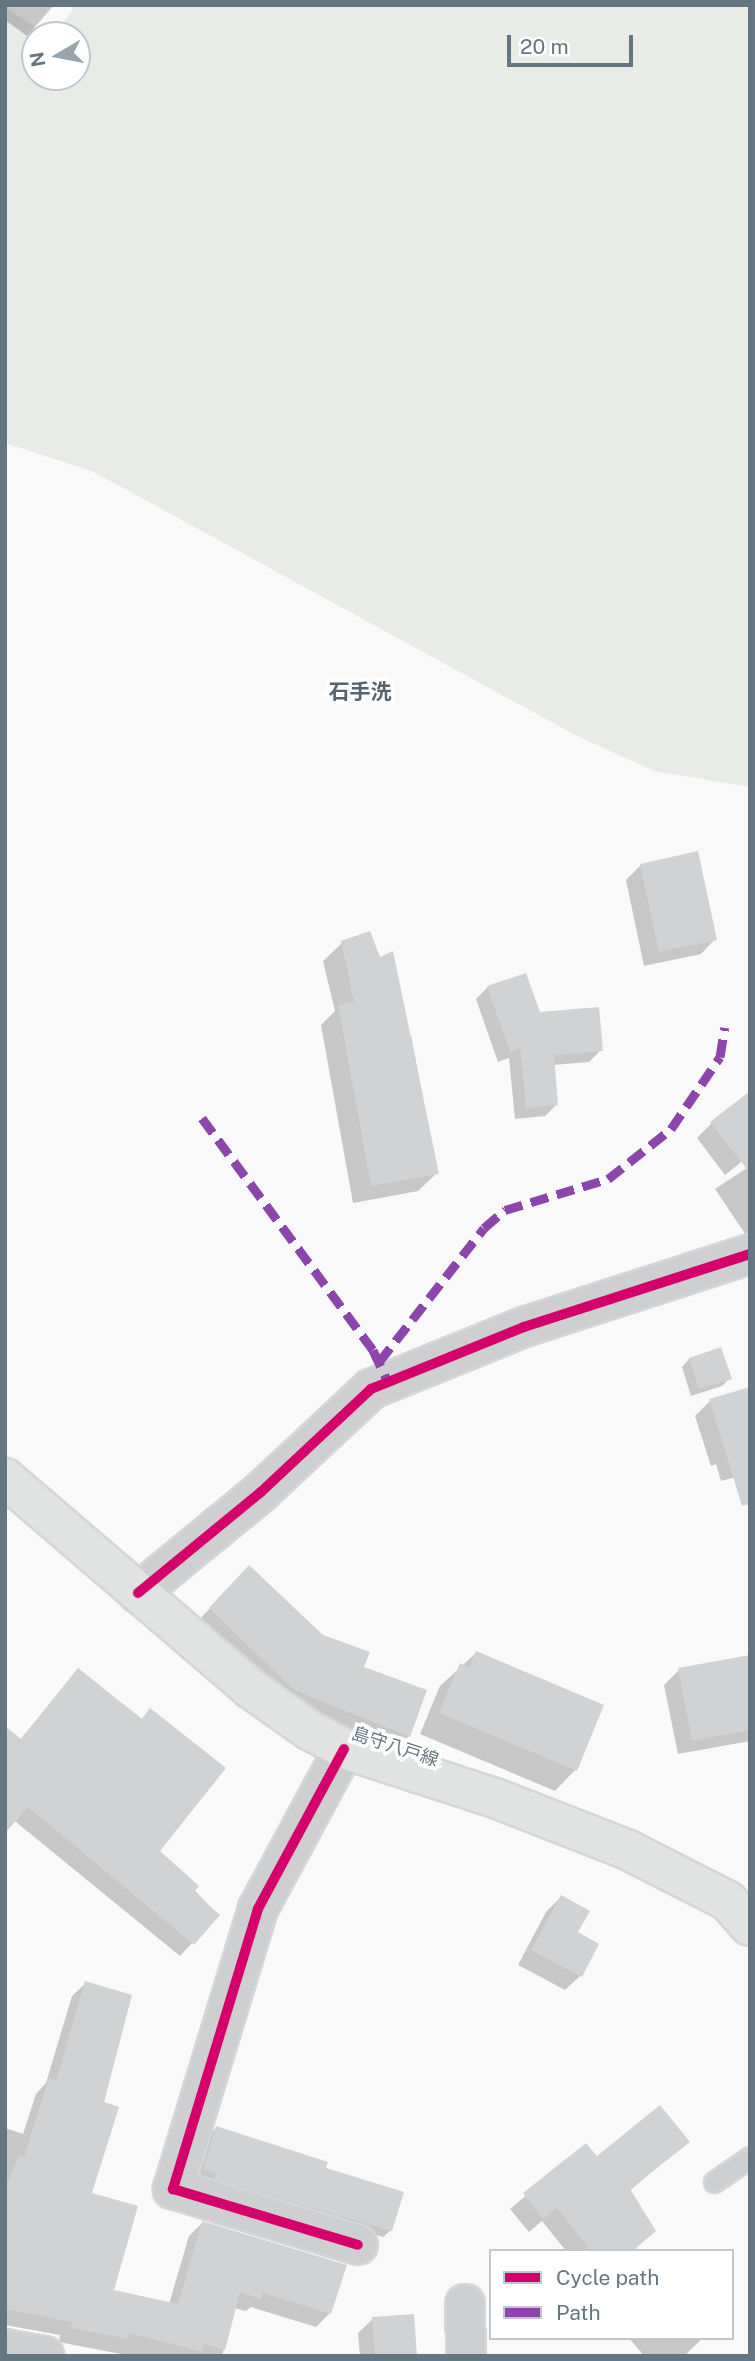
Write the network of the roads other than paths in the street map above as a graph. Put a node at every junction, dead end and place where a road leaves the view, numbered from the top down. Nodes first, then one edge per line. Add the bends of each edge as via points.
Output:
1 (750, 1254) edge
2 (5, 1478) edge
3 (138, 1593) junction
4 (344, 1749) junction
5 (750, 1926) edge
6 (750, 2157) edge
7 (714, 2182) dead end
8 (358, 2245) dead end
9 (465, 2304) dead end
10 (5, 2349) edge
11 (44, 2356) edge
12 (467, 2356) edge

1 - 3 street via 524,1327 371,1389 261,1492
2 - 3 main road, 島守八戸線
3 - 4 main road, 島守八戸線 via 251,1689
4 - 5 main road, 島守八戸線 via 495,1798 626,1849 728,1901
4 - 8 street via 258,1909 173,2189
6 - 7 lane
9 - 12 street
10 - 11 street

